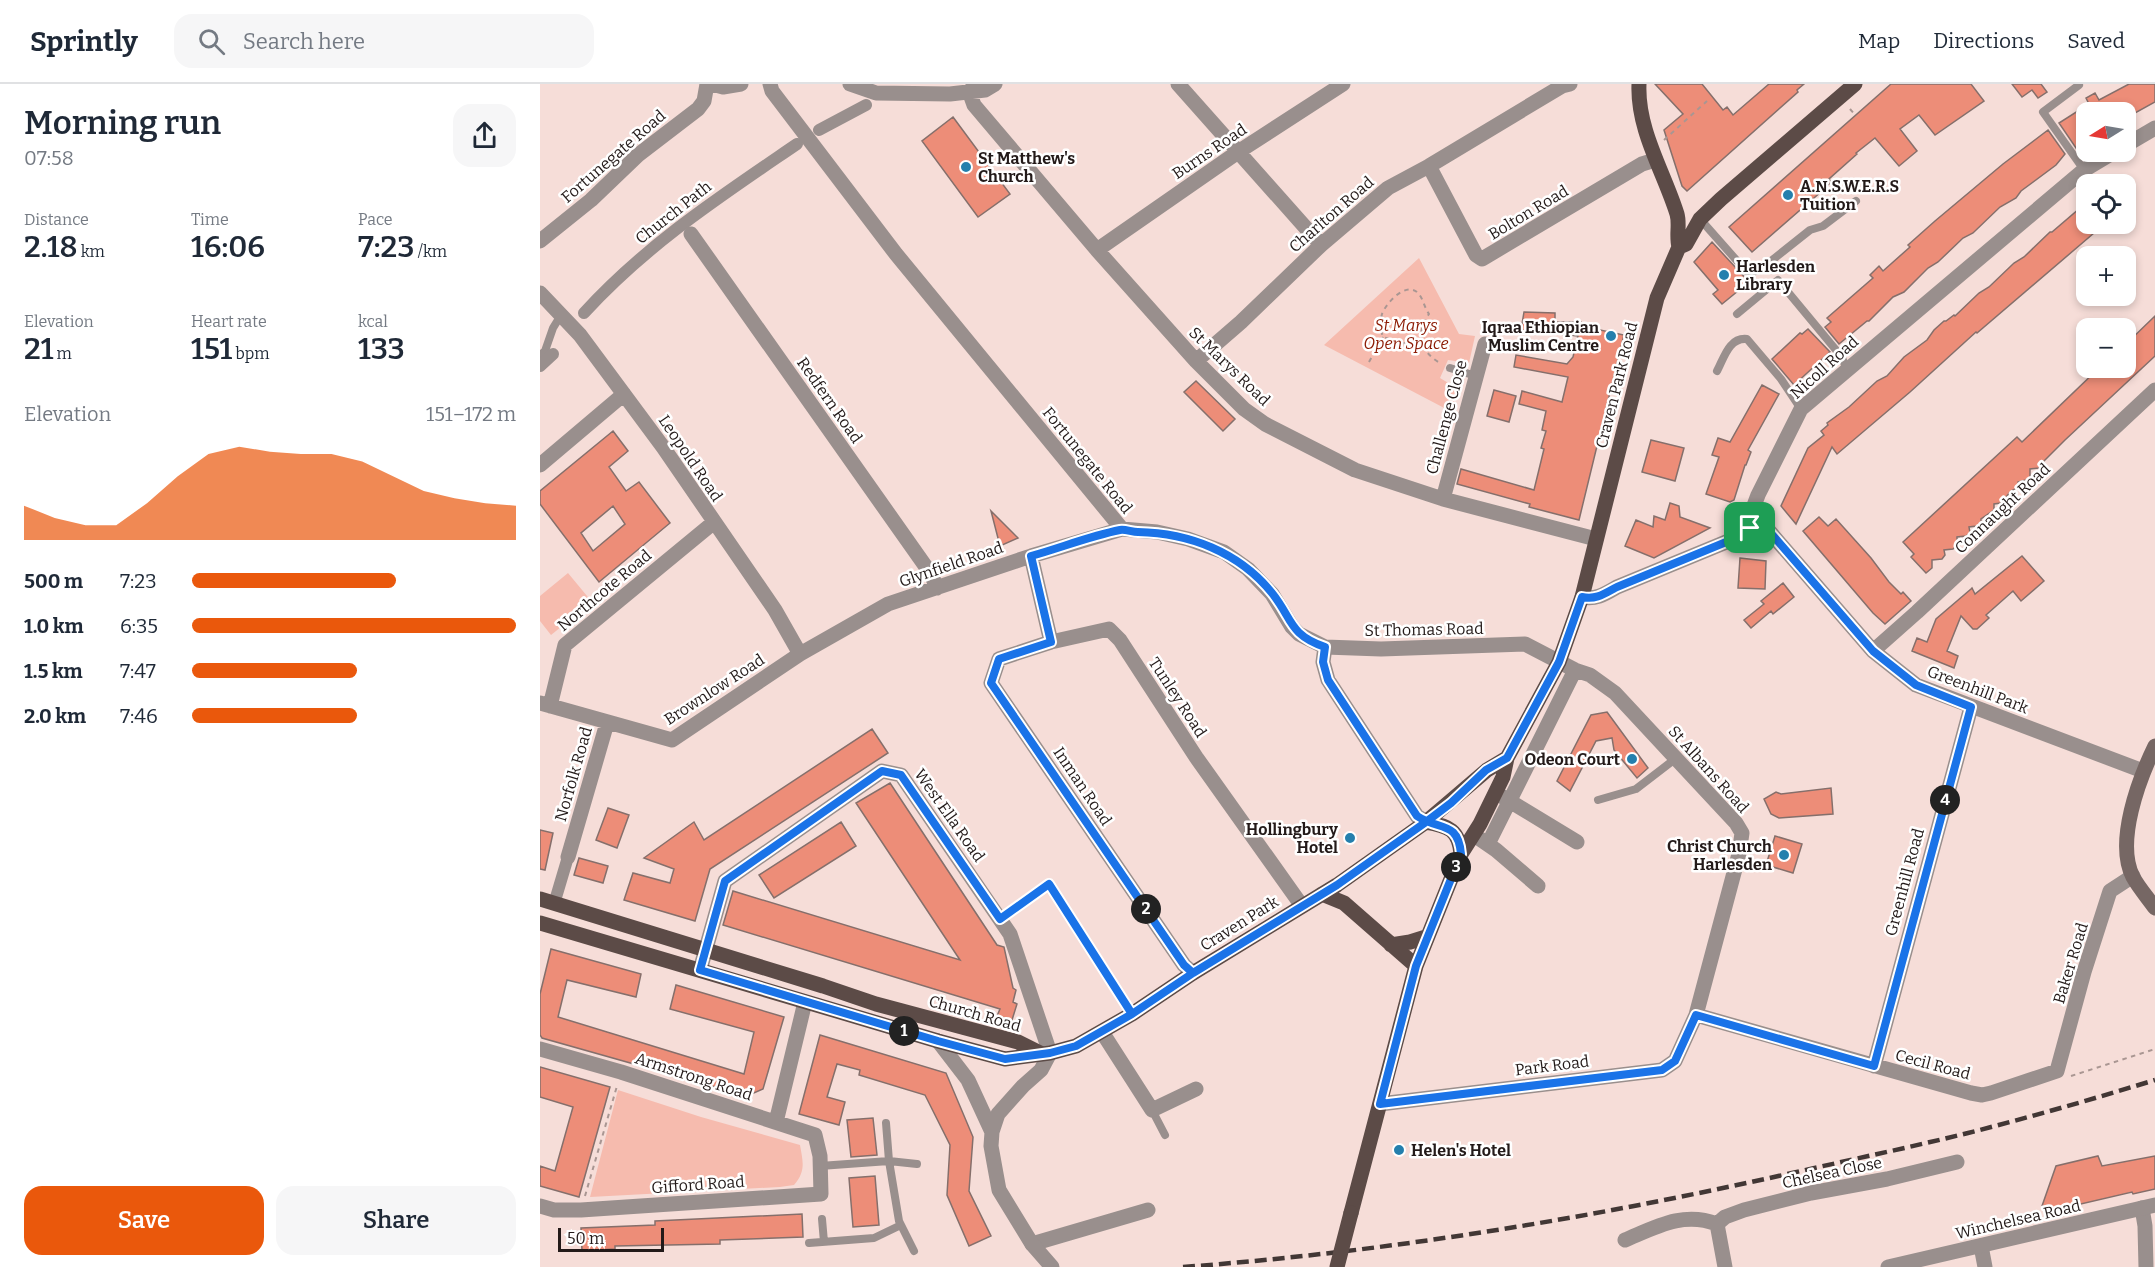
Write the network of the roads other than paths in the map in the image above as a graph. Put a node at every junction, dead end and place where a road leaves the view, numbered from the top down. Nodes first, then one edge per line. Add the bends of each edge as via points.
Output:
1 (710, 84) edge
2 (741, 84) edge
3 (770, 84) edge
4 (849, 84) edge
5 (995, 84) edge
6 (1178, 84) edge
7 (1343, 84) edge
8 (1570, 84) edge
9 (1639, 84) edge
10 (1855, 84) edge
11 (2079, 85) edge
12 (971, 88) edge
13 (866, 105) dead end
14 (2155, 128) edge
15 (819, 130) dead end
16 (2136, 139) edge
17 (797, 144) dead end
18 (1238, 152) junction
19 (1655, 160) junction
20 (2097, 162) edge
21 (1429, 166) junction
22 (2084, 170) junction
23 (1856, 201) dead end
24 (1677, 215) junction
25 (1700, 219) junction
26 (691, 234) dead end
27 (540, 241) edge
28 (1321, 245) junction
29 (1679, 247) junction
30 (1097, 250) junction
31 (540, 293) edge
32 (1737, 314) dead end
33 (561, 315) junction
34 (583, 317) dead end
35 (1485, 344) dead end
36 (553, 354) dead end
37 (540, 355) edge
38 (1196, 361) junction
39 (540, 366) edge
40 (1448, 367) road end
41 (1846, 369) junction
42 (1717, 371) dead end
43 (1476, 376) junction
44 (2155, 390) edge
45 (624, 394) junction
46 (1801, 409) junction
47 (540, 465) edge
48 (1443, 499) junction
49 (713, 522) junction
50 (1750, 528) junction
51 (1122, 529) junction
52 (1596, 539) junction
53 (1031, 556) junction
54 (937, 588) junction
55 (1582, 597) junction
56 (1051, 642) junction
57 (1525, 644) joint
58 (1325, 647) junction
59 (1873, 651) junction
60 (800, 654) junction
61 (1559, 662) junction
62 (1575, 670) junction
63 (545, 705) edge
64 (1971, 707) junction
65 (607, 723) junction
66 (2155, 746) edge
67 (1507, 758) junction
68 (1675, 759) junction
69 (2143, 771) junction
70 (1495, 792) junction
71 (1598, 800) dead end
72 (1510, 801) junction
73 (1426, 822) junction
74 (1474, 836) junction
75 (1577, 842) dead end
76 (1488, 844) junction
77 (1461, 854) junction
78 (568, 857) joint
79 (2133, 876) junction
80 (1345, 878) junction
81 (1538, 886) dead end
82 (1322, 894) junction
83 (547, 902) edge
84 (1344, 903) junction
85 (1302, 906) junction
86 (2155, 908) edge
87 (1000, 919) junction
88 (541, 926) edge
89 (1426, 938) junction
90 (1391, 945) junction
91 (705, 951) junction
92 (1416, 966) junction
93 (700, 970) junction
94 (1193, 973) junction
95 (806, 1002) junction
96 (1132, 1014) junction
97 (1696, 1015) junction
98 (1102, 1032) junction
99 (938, 1041) junction
100 (540, 1049) edge
101 (1045, 1053) junction
102 (1874, 1066) junction
103 (2057, 1071) joint
104 (1196, 1089) dead end
105 (1380, 1104) junction
106 (1152, 1110) junction
107 (776, 1122) junction
108 (886, 1123) dead end
109 (992, 1132) junction
110 (1165, 1135) dead end
111 (820, 1161) junction
112 (889, 1161) junction
113 (1957, 1162) dead end
114 (916, 1164) dead end
115 (540, 1206) edge
116 (2148, 1207) edge
117 (1148, 1210) dead end
118 (822, 1219) dead end
119 (1717, 1224) junction
120 (901, 1225) junction
121 (1624, 1240) dead end
122 (824, 1242) junction
123 (809, 1243) dead end
124 (1032, 1244) junction
125 (1981, 1246) junction
126 (914, 1251) dead end
127 (1052, 1267) edge
128 (1337, 1267) edge
129 (1725, 1267) edge
130 (1888, 1267) edge
131 (1985, 1267) edge
132 (2146, 1267) edge

1 - 2 street, Fortunegate Road
1 - 27 street, Fortunegate Road via 698,109 638,154 591,200
3 - 51 street, Fortunegate Road via 896,254
4 - 12 street via 887,94 950,94
5 - 12 street via 985,90
6 - 18 street
7 - 18 street, Burns Road
8 - 21 street, Charlton Road
9 - 19 main road via 1638,100
10 - 25 main road, Craven Park Road
11 - 22 lane via 2043,112
12 - 30 street, St Marys Road via 974,105
13 - 15 street
14 - 16 street
17 - 34 street, Church Path via 652,247 609,286
18 - 28 street
18 - 30 street, Burns Road
19 - 21 street, Bolton Road via 1482,259 1476,255
19 - 24 main road
20 - 22 street, Nicoll Road
21 - 28 street, Charlton Road via 1388,188
22 - 41 street, Nicoll Road
23 - 25 lane via 1750,273
24 - 25 main road
24 - 29 main road
25 - 29 main road, Craven Park Road via 1686,244
26 - 54 street, Redfern Road via 931,574
28 - 38 street, Charlton Road
29 - 52 main road, Craven Park Road via 1657,298
30 - 38 street, St Marys Road
31 - 33 street, Leopold Road
32 - 41 lane via 1778,280 1841,356
33 - 37 lane
33 - 45 street, Leopold Road
35 - 43 street, Challenge Close
36 - 39 street
38 - 48 street, St Marys Road via 1264,424 1355,470
40 - 43 lane
41 - 46 street, Nicoll Road
42 - 46 lane via 1733,342 1747,339
43 - 48 street, Challenge Close
44 - 59 street, Connaught Road
45 - 47 street
45 - 49 street, Leopold Road
46 - 50 street, Nicoll Road via 1758,495
48 - 52 street, St Marys Road
49 - 60 street, Leopold Road via 775,610
49 - 63 street, Northcote Road via 566,645
50 - 55 street via 1731,540 1601,596
50 - 59 street, Greenhill Park via 1769,531
51 - 53 street, Glynfield Road
51 - 58 street, Fortunegate Road via 1157,532 1224,552 1248,568 1272,594 1299,634
52 - 55 main road, Craven Park Road
53 - 54 street, Glynfield Road
53 - 56 street
54 - 60 street, Glynfield Road via 888,604
55 - 61 main road, Craven Park Road
56 - 85 street, Tunley Road via 1109,629 1120,640 1196,757
56 - 94 street, Inman Road via 999,659 991,683
57 - 58 street, St Thomas Road
57 - 61 street, St Albans Road
58 - 73 street via 1323,662 1328,680 1417,816
59 - 64 street, Greenhill Park via 1916,685
60 - 65 street, Brownlow Road via 672,740
61 - 62 street, St Albans Road
61 - 67 main road, Craven Park Road
62 - 68 street, St Albans Road via 1608,687
62 - 72 street
63 - 65 street, Brownlow Road
64 - 69 street, Greenhill Park
64 - 102 street, Greenhill Road
65 - 78 street, Norfolk Road
66 - 69 main road
67 - 70 main road, Craven Park Road
67 - 73 main road, Craven Park Road via 1486,770
68 - 71 lane via 1636,789
68 - 97 street, St Albans Road via 1742,833
69 - 79 main road via 2128,825 2127,850
70 - 72 street
70 - 74 main road, Craven Park Road
72 - 75 street
72 - 76 street
73 - 77 main road via 1450,829 1460,843
73 - 80 main road, Craven Park
74 - 76 street
74 - 77 main road, Craven Park Road
76 - 81 street
77 - 89 main road
78 - 83 street, Norfolk Road
79 - 86 main road
79 - 103 street, Baker Road via 2110,891
80 - 82 main road, Craven Park
80 - 84 main road
82 - 84 main road
82 - 85 main road, Craven Park
83 - 91 main road, Church Road
84 - 90 main road
85 - 94 main road, Craven Park
87 - 91 street, West Ella Road via 901,775 882,771 725,881
87 - 96 lane via 1049,884
87 - 101 street, West Ella Road via 1010,934
88 - 93 main road, Church Road
89 - 90 main road
89 - 92 main road
90 - 92 main road
91 - 93 street, West Ella Road
91 - 101 main road, Church Road
92 - 105 main road
93 - 95 main road, Church Road
94 - 96 main road, Craven Park
95 - 99 main road, Church Road
95 - 107 street
96 - 98 main road, Craven Park
97 - 102 street, Cecil Road
97 - 105 street, Park Road via 1675,1061 1662,1070
98 - 101 main road, Craven Park via 1076,1046
98 - 106 street
99 - 101 main road, Church Road via 1005,1059
99 - 109 street via 968,1080
100 - 107 street, Armstrong Road
101 - 109 street via 1041,1070 998,1114
102 - 103 street, Cecil Road via 1982,1095
104 - 106 street
105 - 128 main road, bridge
106 - 110 lane
107 - 111 street, Armstrong Road via 815,1135
108 - 112 lane
109 - 124 street via 999,1190
111 - 112 lane
111 - 115 street, Gifford Road via 821,1194 580,1210
112 - 114 lane
112 - 120 lane
113 - 119 street, Chelsea Close via 1744,1210
116 - 125 street, Winchelsea Road
116 - 132 street
117 - 124 street
118 - 122 lane
119 - 121 street via 1704,1219 1675,1220
119 - 129 street
120 - 122 lane via 874,1238
120 - 126 lane
122 - 123 lane
124 - 127 street
125 - 130 street, Winchelsea Road
125 - 131 street

